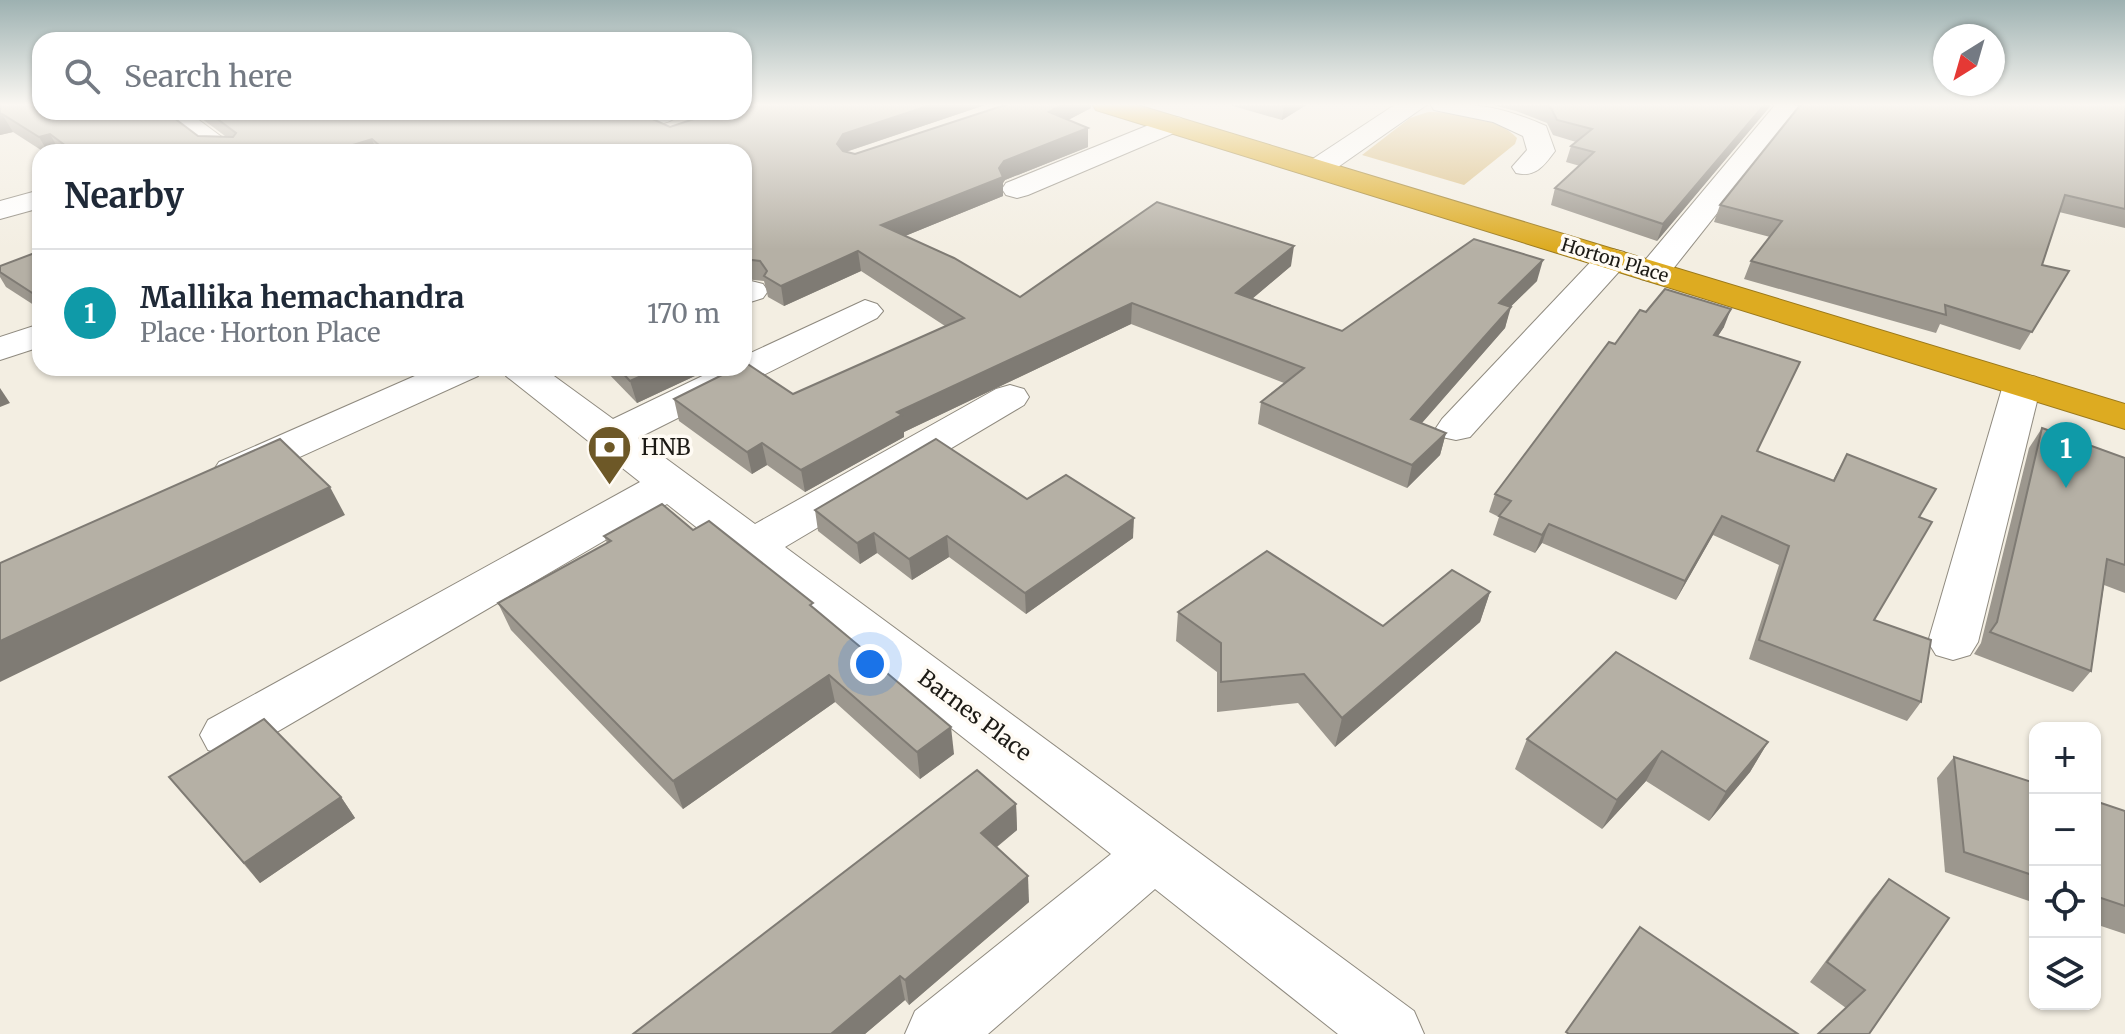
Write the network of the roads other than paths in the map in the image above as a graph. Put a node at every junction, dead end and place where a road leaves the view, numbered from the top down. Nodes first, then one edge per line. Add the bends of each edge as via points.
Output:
1 (1104, 152) edge
2 (1265, 152) edge
3 (1342, 152) edge
4 (1540, 152) edge
5 (1751, 152) edge
6 (1526, 167) dead end
7 (1318, 168) junction
8 (1017, 189) dead end
9 (32, 201) edge
10 (0, 210) edge
11 (1612, 259) junction
12 (1653, 272) junction
13 (865, 311) dead end
14 (32, 338) edge
15 (0, 349) edge
16 (752, 366) edge
17 (447, 376) edge
18 (543, 376) edge
19 (732, 376) edge
20 (2022, 385) junction
21 (1010, 397) dead end
22 (2125, 417) edge
23 (1456, 428) dead end
24 (608, 437) junction
25 (670, 484) junction
26 (203, 485) edge
27 (752, 546) junction
28 (1953, 642) dead end
29 (227, 735) dead end
30 (1156, 853) junction
31 (1370, 1028) edge
32 (938, 1034) edge

1 - 8 street
2 - 7 highway, Horton Place
3 - 7 street
4 - 6 street
5 - 12 street
7 - 11 highway, Horton Place
9 - 10 street
11 - 12 highway, Horton Place
11 - 23 street
12 - 20 highway, Horton Place
13 - 16 street
14 - 15 street
17 - 26 street
18 - 24 street, Barnes Place
19 - 24 street
20 - 22 highway, Horton Place
20 - 28 street
21 - 27 street
24 - 25 street, Barnes Place
25 - 27 street, Barnes Place
25 - 29 street
27 - 30 street, Barnes Place
30 - 31 street, Barnes Place
30 - 32 street

